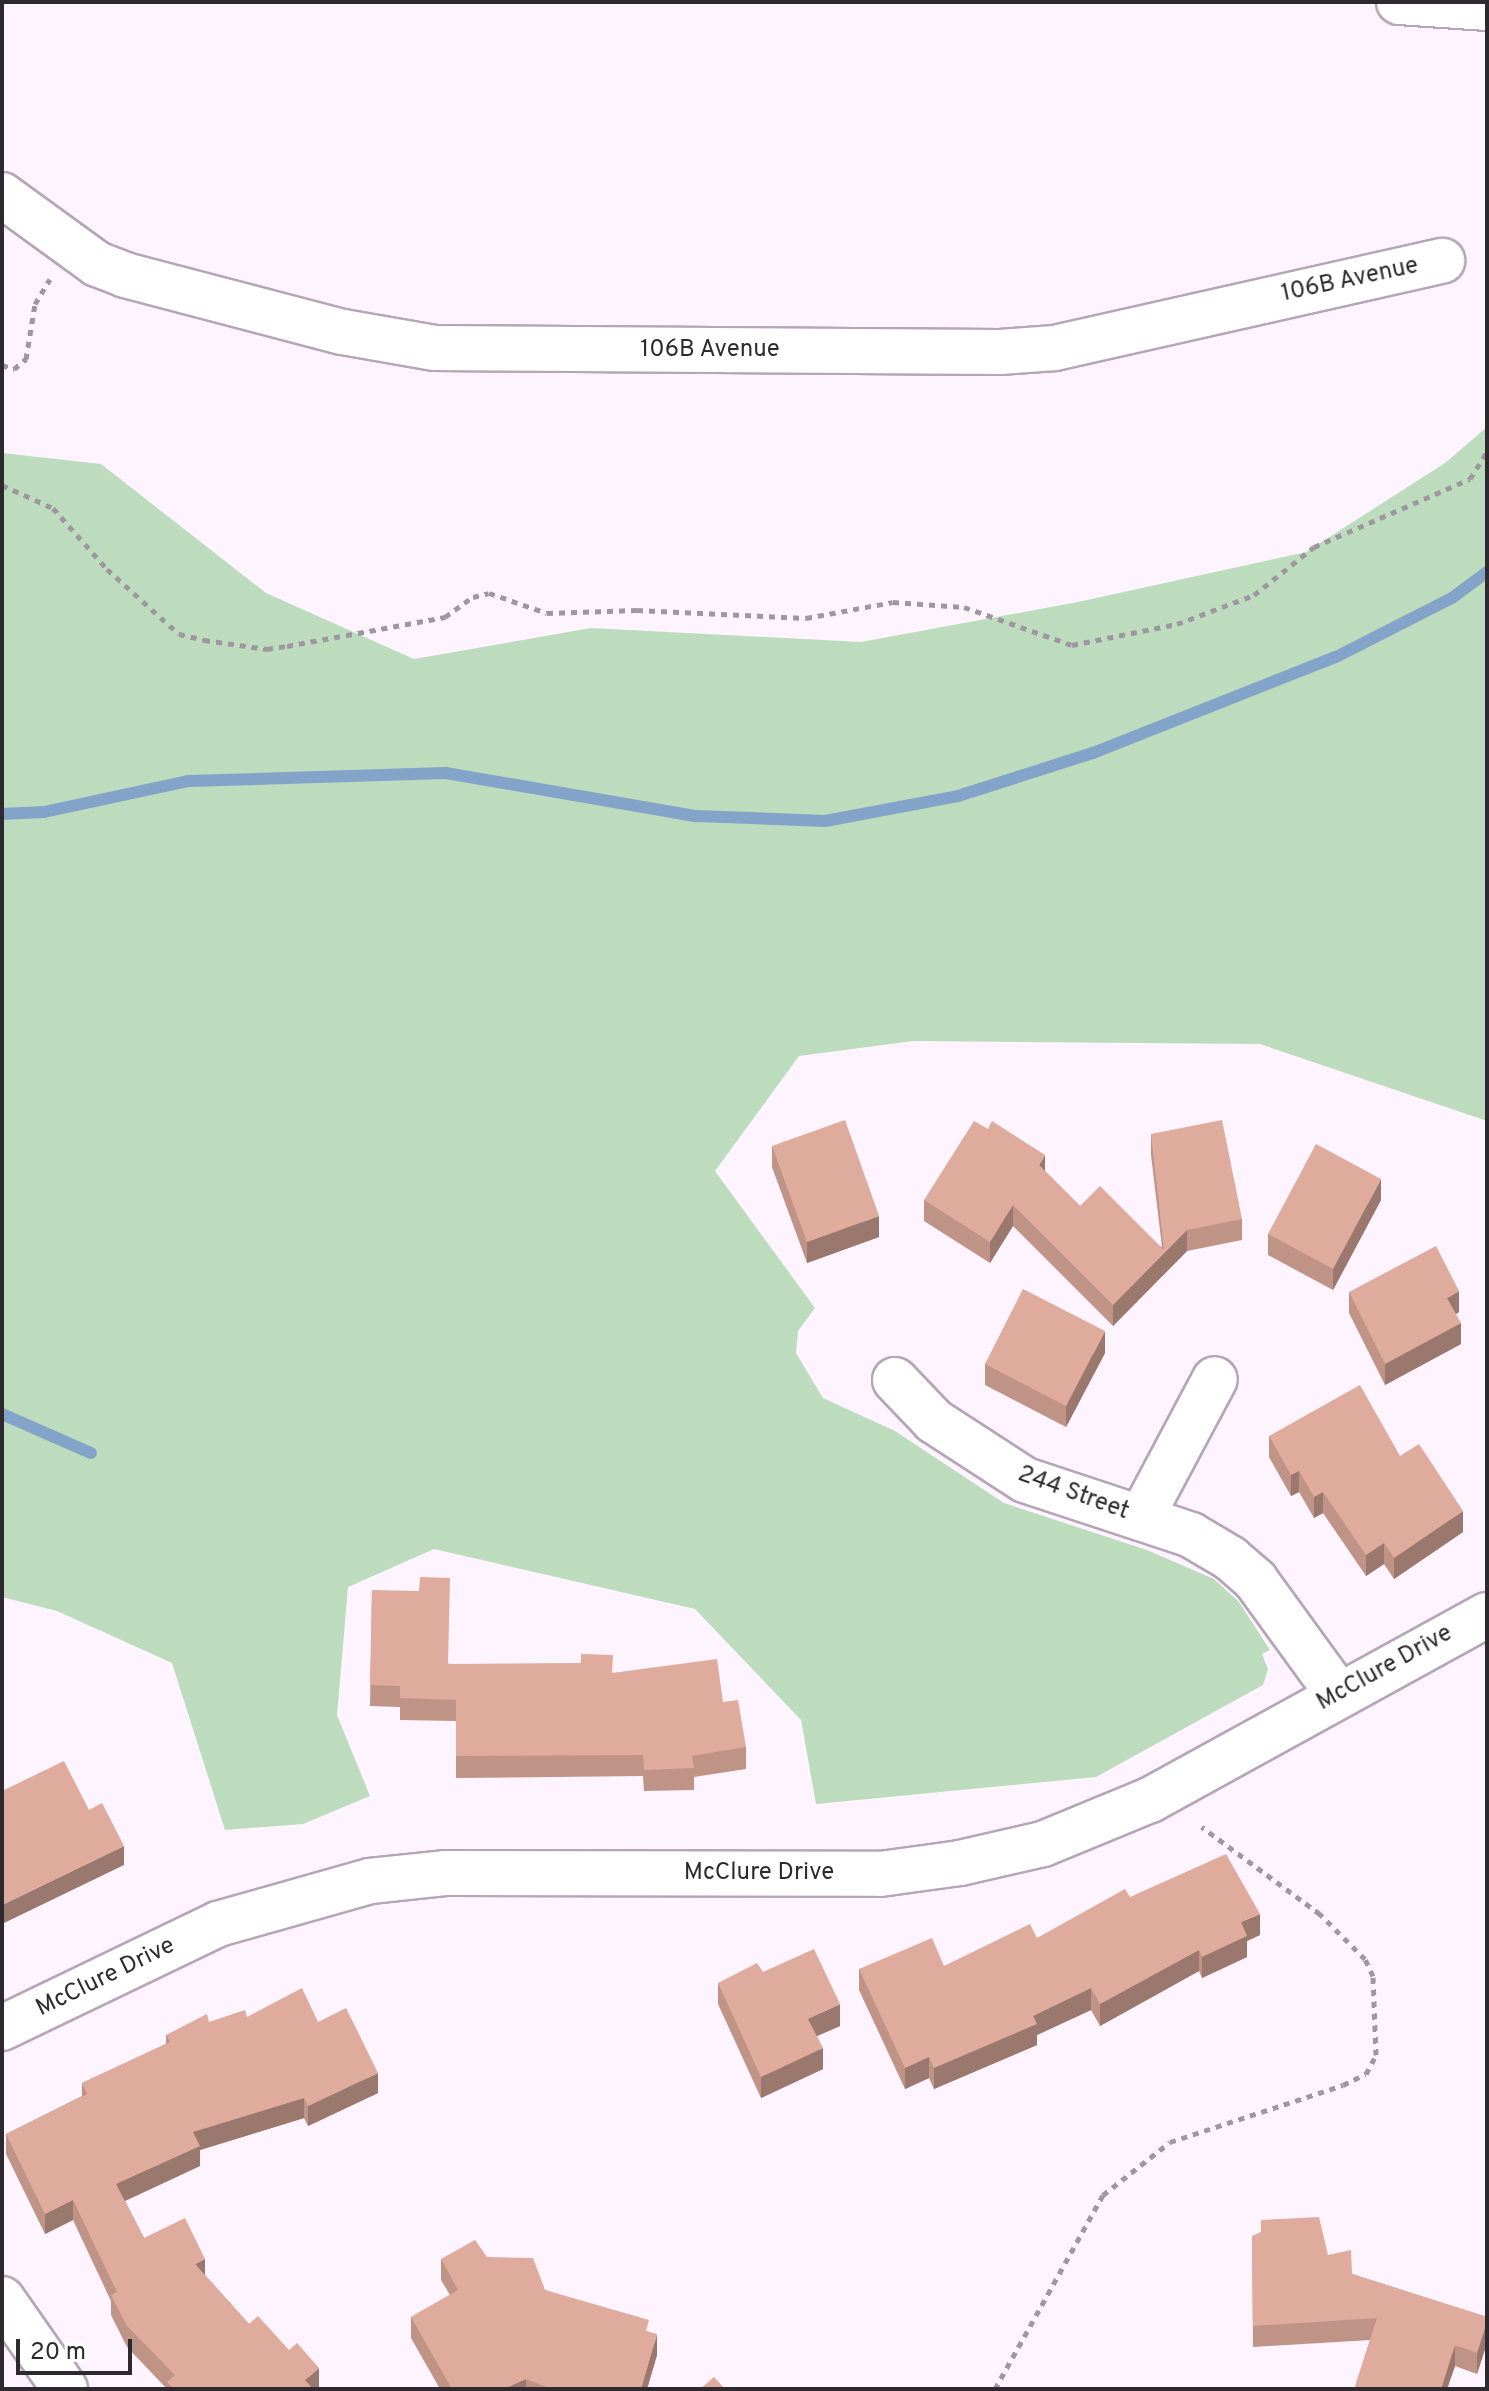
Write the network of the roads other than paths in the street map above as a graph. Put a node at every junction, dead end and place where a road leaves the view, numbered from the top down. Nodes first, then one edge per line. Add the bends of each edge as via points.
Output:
1 (1399, 2) edge
2 (1487, 8) edge
3 (2, 195) edge
4 (1442, 261) dead end
5 (1215, 1379) dead end
6 (895, 1380) dead end
7 (1141, 1518) junction
8 (1487, 1615) edge
9 (1338, 1694) junction
10 (2, 2028) edge
11 (2, 2299) edge
12 (65, 2389) edge

1 - 2 street
3 - 4 street, 106B Avenue via 97,264 125,275 343,332 435,348 1055,348
5 - 7 street, 244 Street
6 - 7 street, 244 Street via 934,1421 977,1454 1025,1480
7 - 9 street, 244 Street via 1191,1535 1239,1565
8 - 9 street, McClure Drive
9 - 10 street, McClure Drive via 1128,1811 1001,1855 880,1874 445,1873 370,1881 228,1920
11 - 12 street

